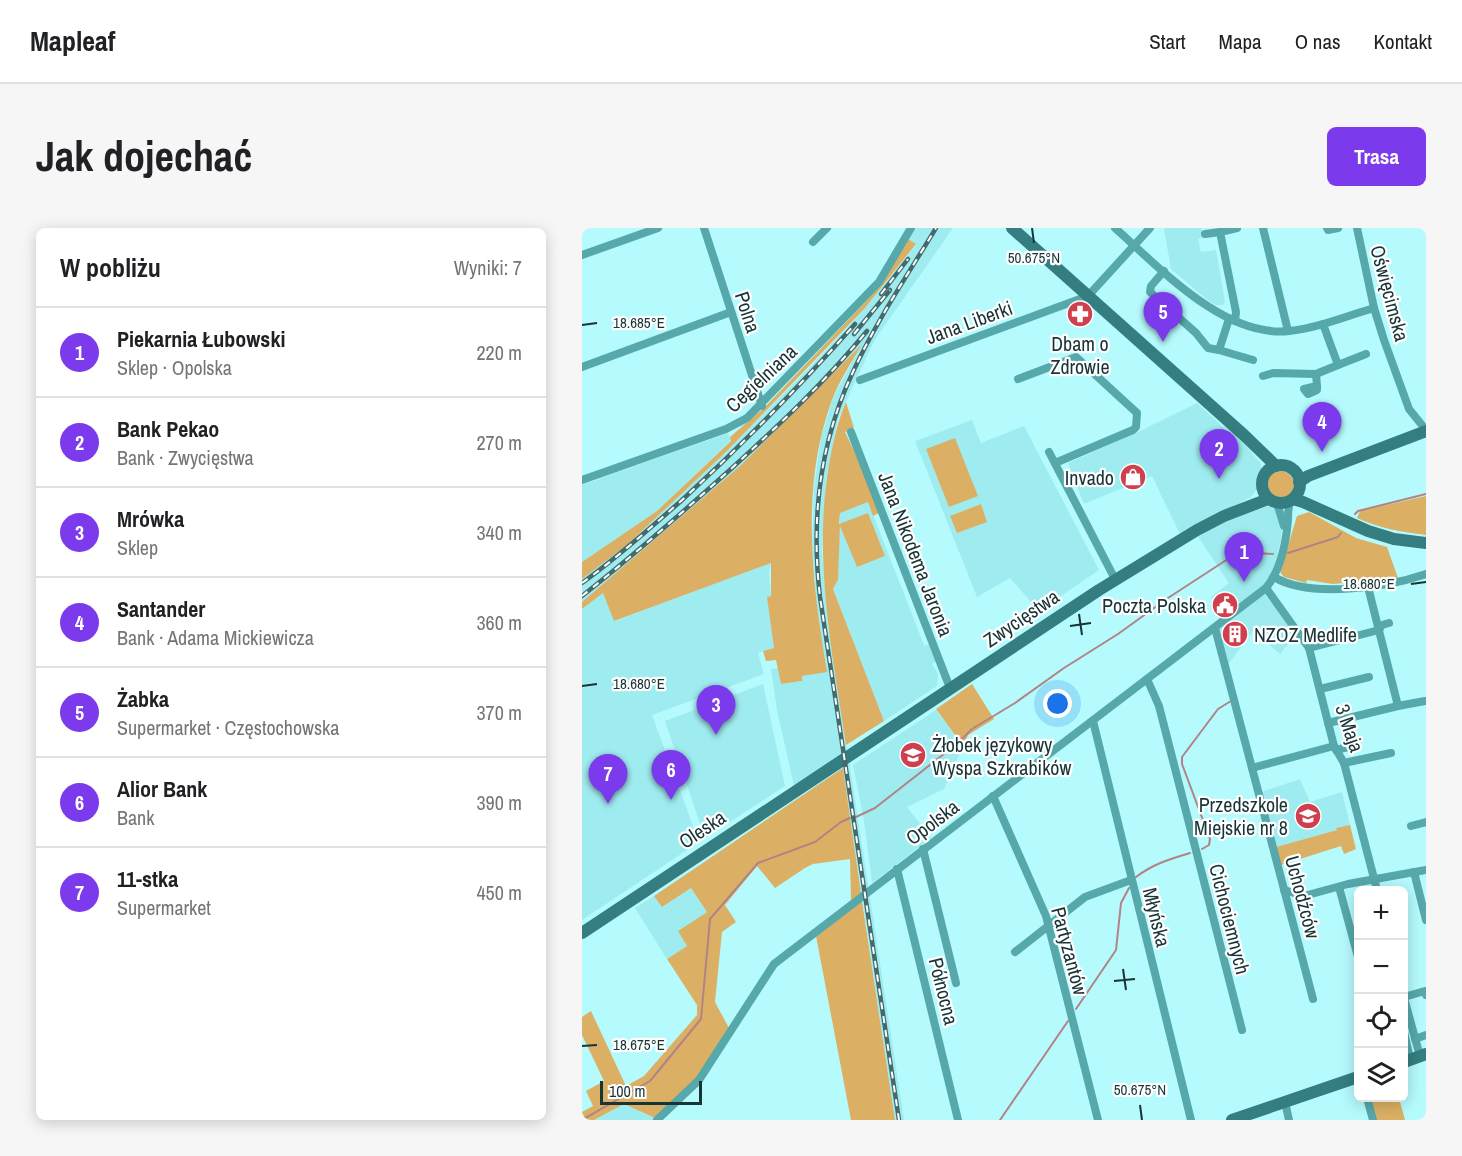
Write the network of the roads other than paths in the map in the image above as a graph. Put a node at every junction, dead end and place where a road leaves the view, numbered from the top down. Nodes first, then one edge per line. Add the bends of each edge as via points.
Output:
1 (658, 228) edge
2 (704, 228) edge
3 (827, 228) edge
4 (910, 228) edge
5 (1012, 228) edge
6 (1115, 228) edge
7 (1150, 228) edge
8 (1237, 228) edge
9 (1263, 228) edge
10 (1327, 228) edge
11 (1338, 228) edge
12 (1357, 228) edge
13 (1220, 232) junction
14 (1205, 234) dead end
15 (813, 242) dead end
16 (1134, 244) junction
17 (582, 255) edge
18 (1164, 271) junction
19 (1088, 296) junction
20 (1374, 308) junction
21 (731, 312) junction
22 (1232, 320) junction
23 (1323, 324) junction
24 (1288, 332) junction
25 (1219, 350) junction
26 (1366, 354) dead end
27 (1253, 360) dead end
28 (1338, 365) junction
29 (582, 367) edge
30 (1316, 374) junction
31 (1263, 376) dead end
32 (1018, 379) dead end
33 (860, 380) dead end
34 (1317, 386) dead end
35 (762, 406) junction
36 (1426, 430) edge
37 (851, 432) dead end
38 (1251, 443) junction
39 (1049, 452) dead end
40 (1055, 463) junction
41 (1276, 466) junction
42 (1264, 474) junction
43 (582, 480) edge
44 (1262, 487) junction
45 (1288, 495) junction
46 (1224, 516) junction
47 (1426, 543) edge
48 (1426, 573) edge
49 (1274, 577) junction
50 (1115, 579) junction
51 (1368, 587) junction
52 (1266, 588) junction
53 (1389, 623) dead end
54 (1215, 628) junction
55 (1378, 630) junction
56 (1310, 648) junction
57 (1369, 676) dead end
58 (1147, 679) junction
59 (950, 688) junction
60 (1320, 689) junction
61 (1425, 701) edge
62 (1398, 706) junction
63 (1093, 721) junction
64 (1328, 723) junction
65 (1356, 745) dead end
66 (1335, 748) junction
67 (1391, 753) dead end
68 (844, 759) joint
69 (1344, 764) junction
70 (1252, 768) junction
71 (993, 796) junction
72 (1426, 822) edge
73 (1410, 826) dead end
74 (923, 849) junction
75 (897, 869) junction
76 (1426, 870) edge
77 (1414, 872) junction
78 (1374, 879) junction
79 (1131, 880) junction
80 (1376, 886) edge
81 (1339, 887) junction
82 (1284, 890) junction
83 (1426, 920) edge
84 (1048, 925) junction
85 (582, 933) edge
86 (1354, 940) edge
87 (1015, 952) dead end
88 (956, 983) dead end
89 (1426, 992) edge
90 (1408, 996) edge
91 (1313, 999) dead end
92 (1408, 1012) edge
93 (1242, 1030) dead end
94 (1426, 1035) edge
95 (1415, 1039) junction
96 (1408, 1041) edge
97 (1415, 1058) edge
98 (1354, 1079) edge
99 (1285, 1102) junction
100 (1368, 1102) edge
101 (657, 1120) edge
102 (958, 1120) edge
103 (1098, 1120) edge
104 (1191, 1120) edge
105 (1232, 1120) edge
106 (1289, 1120) edge
107 (1372, 1120) edge

1 - 17 street
2 - 21 street, Polna
3 - 15 street
4 - 35 street, Cegielniana via 879,282
5 - 19 street
6 - 16 street
7 - 16 street
8 - 13 street
9 - 24 street
10 - 11 street
12 - 20 street, Oświęcimska
13 - 14 street
13 - 22 street via 1236,312
16 - 18 street
16 - 19 street
18 - 22 street via 1205,305
18 - 25 street via 1150,286 1150,292 1208,348
19 - 33 street, Jana Liberki
19 - 38 street
20 - 23 street
20 - 36 street, Oświęcimska via 1408,407
21 - 29 street
21 - 35 street, Polna
22 - 24 street via 1267,331
22 - 25 street
23 - 24 street
23 - 28 street
25 - 27 street
26 - 28 street
28 - 30 street
30 - 31 street
30 - 34 street
32 - 40 street via 1076,357 1137,413 1133,430
35 - 43 street, Cegielniana via 726,429
36 - 45 street, Zwycięstwa via 1308,476
37 - 59 street, Jana Nikodema Jaronia
38 - 41 street
38 - 42 street
39 - 40 street
40 - 50 street
41 - 42 street
41 - 45 street via 1295,472
42 - 44 street
44 - 45 street
44 - 46 street, Zwycięstwa
45 - 46 street, Zwycięstwa
45 - 47 street via 1394,539
45 - 49 street via 1282,515 1284,537
46 - 50 street, Zwycięstwa
48 - 51 street
49 - 51 street via 1317,589
49 - 52 street
50 - 59 street, Zwycięstwa
51 - 55 street
52 - 54 street, Opolska
52 - 56 street, 3 Maja
53 - 55 street
54 - 58 street, Opolska
54 - 70 street, Uchodźców
55 - 56 street
55 - 62 street
56 - 60 street, 3 Maja
57 - 60 street
58 - 63 street, Opolska
58 - 93 street, Cichociemnych via 1159,706
59 - 68 street, Zwycięstwa
60 - 64 street, 3 Maja
61 - 62 street
62 - 64 street
63 - 71 street, Opolska
63 - 79 street, Młyńska
64 - 66 street, 3 Maja
65 - 66 street
66 - 69 street, 3 Maja
66 - 70 street
67 - 69 street
68 - 85 street, Oleska
69 - 78 street, 3 Maja
70 - 82 street, Uchodźców
71 - 74 street, Opolska
71 - 84 street, Partyzantów
72 - 73 street
74 - 75 street, Opolska
74 - 88 street
75 - 101 street, Opolska via 772,966 699,1080
75 - 102 street, Północna
76 - 77 street
77 - 78 street
77 - 83 street
78 - 80 street, 3 Maja
78 - 81 street
79 - 84 street via 1085,897
79 - 104 street, Młyńska
81 - 82 street via 1304,896
81 - 86 street
82 - 91 street, Uchodźców
84 - 87 street
84 - 103 street, Partyzantów
89 - 90 street
92 - 95 street
94 - 95 street
95 - 97 street
96 - 97 street
98 - 99 street
99 - 105 street
99 - 106 street
100 - 107 street

